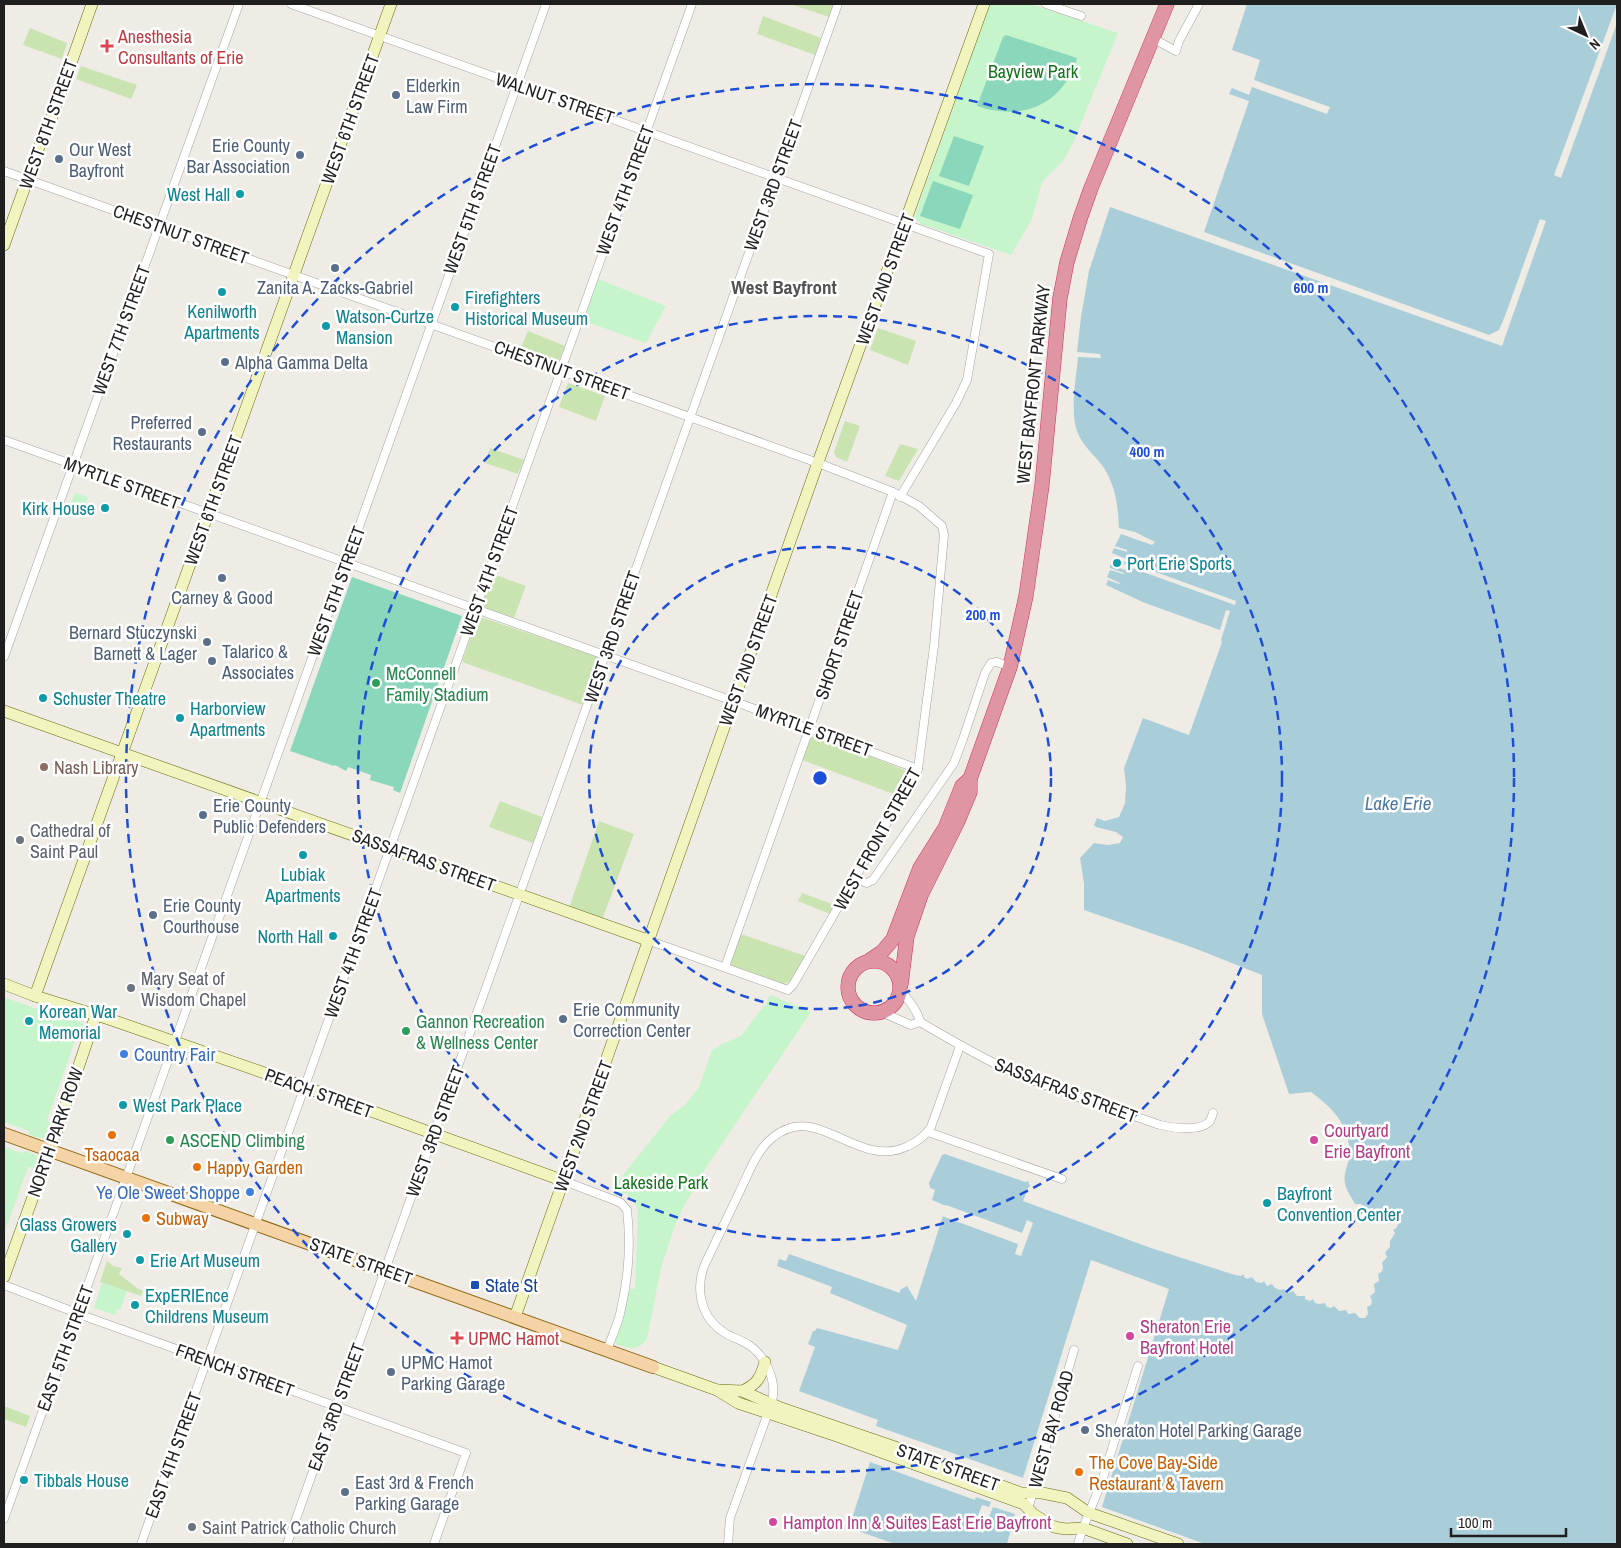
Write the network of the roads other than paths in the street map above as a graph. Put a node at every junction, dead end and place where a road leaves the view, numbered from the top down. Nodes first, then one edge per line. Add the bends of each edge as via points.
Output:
1 (92, 4) edge
2 (239, 4) edge
3 (291, 4) edge
4 (391, 4) edge
5 (546, 4) edge
6 (692, 4) edge
7 (838, 4) edge
8 (984, 4) edge
9 (1046, 4) edge
10 (1167, 4) edge
11 (1199, 4) edge
12 (1080, 16) dead end
13 (380, 35) junction
14 (1154, 39) junction
15 (517, 85) junction
16 (647, 130) junction
17 (4, 171) edge
18 (776, 176) junction
19 (27, 180) junction
20 (905, 224) junction
21 (158, 226) junction
22 (4, 245) edge
23 (294, 274) junction
24 (431, 324) junction
25 (561, 370) junction
26 (689, 417) junction
27 (4, 440) edge
28 (818, 463) junction
29 (72, 465) junction
30 (893, 492) junction
31 (900, 497) junction
32 (209, 513) junction
33 (942, 526) joint
34 (346, 563) junction
35 (476, 609) junction
36 (605, 655) junction
37 (4, 657) edge
38 (1010, 667) junction
39 (734, 701) junction
40 (4, 711) edge
41 (809, 729) junction
42 (123, 754) junction
43 (918, 769) junction
44 (970, 779) junction
45 (260, 802) junction
46 (390, 848) junction
47 (856, 879) junction
48 (520, 894) junction
49 (650, 941) junction
50 (870, 960) junction
51 (725, 968) junction
52 (4, 984) edge
53 (900, 986) junction
54 (788, 990) joint
55 (35, 996) junction
56 (881, 1012) junction
57 (96, 1015) junction
58 (920, 1022) junction
59 (174, 1042) junction
60 (960, 1046) junction
61 (305, 1087) junction
62 (1213, 1113) dead end
63 (928, 1132) junction
64 (4, 1134) edge
65 (434, 1134) junction
66 (50, 1151) junction
67 (126, 1177) junction
68 (1062, 1179) dead end
69 (564, 1181) junction
70 (256, 1224) junction
71 (385, 1270) junction
72 (4, 1278) edge
73 (4, 1285) edge
74 (78, 1314) junction
75 (515, 1317) junction
76 (607, 1350) junction
77 (1074, 1350) dead end
78 (207, 1360) junction
79 (765, 1362) junction
80 (1138, 1366) dead end
81 (653, 1367) joint
82 (717, 1390) junction
83 (742, 1391) junction
84 (336, 1407) junction
85 (770, 1408) junction
86 (1032, 1494) junction
87 (1028, 1509) junction
88 (1089, 1513) junction
89 (4, 1519) edge
90 (1083, 1528) junction
91 (141, 1544) edge
92 (287, 1544) edge
93 (434, 1544) edge
94 (728, 1544) edge
95 (1078, 1544) edge
96 (1127, 1544) edge
97 (1178, 1544) edge

1 - 19 street, WEST 8TH STREET
2 - 21 street, WEST 7TH STREET
3 - 13 street, WALNUT STREET
4 - 13 street, WEST 6TH STREET
5 - 15 street, WEST 5TH STREET
6 - 16 street, WEST 4TH STREET
7 - 18 street, WEST 3RD STREET
8 - 20 street, WEST 2ND STREET
9 - 12 street
10 - 14 highway, WEST BAYFRONT PARKWAY
11 - 14 street via 1176,51
13 - 15 street, WALNUT STREET
13 - 23 street, WEST 6TH STREET
14 - 38 highway, WEST BAYFRONT PARKWAY via 1091,188 1067,262 1060,298 1038,520
15 - 16 street, WALNUT STREET
15 - 24 street, WEST 5TH STREET
16 - 18 street, WALNUT STREET
16 - 25 street, WEST 4TH STREET
17 - 19 street, CHESTNUT STREET
18 - 20 street, WALNUT STREET
18 - 26 street, WEST 3RD STREET
19 - 21 street, CHESTNUT STREET
19 - 22 street, WEST 8TH STREET
20 - 28 street, WEST 2ND STREET
20 - 31 street, WALNUT STREET via 989,254 967,380
21 - 23 street, CHESTNUT STREET
21 - 29 street, WEST 7TH STREET
23 - 24 street, CHESTNUT STREET
23 - 32 street, WEST 6TH STREET
24 - 25 street, CHESTNUT STREET
24 - 34 street, WEST 5TH STREET
25 - 26 street, CHESTNUT STREET
25 - 35 street, WEST 4TH STREET
26 - 28 street, CHESTNUT STREET
26 - 36 street, WEST 3RD STREET
27 - 29 street, MYRTLE STREET
28 - 30 street, CHESTNUT STREET
28 - 39 street, WEST 2ND STREET
29 - 32 street, MYRTLE STREET
29 - 37 street, WEST 7TH STREET
30 - 31 street, CHESTNUT STREET
30 - 41 street, SHORT STREET
31 - 33 street, CHESTNUT STREET via 925,510
32 - 34 street, MYRTLE STREET
32 - 42 street, WEST 6TH STREET
33 - 43 street, WEST FRONT STREET via 944,535 934,646
34 - 35 street, MYRTLE STREET
34 - 45 street, WEST 5TH STREET
35 - 36 street, MYRTLE STREET
35 - 46 street, WEST 4TH STREET
36 - 39 street, MYRTLE STREET
36 - 48 street, WEST 3RD STREET
38 - 44 highway, WEST BAYFRONT PARKWAY
38 - 47 street via 997,662 989,666 954,763 873,880 867,883
39 - 41 street, MYRTLE STREET
39 - 49 street, WEST 2ND STREET
40 - 42 street, SASSAFRAS STREET
41 - 43 street, MYRTLE STREET
41 - 51 street, SHORT STREET
42 - 45 street, SASSAFRAS STREET
42 - 55 street, WEST 6TH STREET
43 - 47 street, WEST FRONT STREET
44 - 50 highway, WEST BAYFRONT PARKWAY via 962,786 945,828 920,868 893,939
44 - 53 highway, WEST BAYFRONT PARKWAY via 970,792 921,895 907,936
45 - 46 street, SASSAFRAS STREET
45 - 59 street, WEST 5TH STREET
46 - 48 street, SASSAFRAS STREET
46 - 61 street, WEST 4TH STREET
47 - 54 street, WEST FRONT STREET
48 - 49 street, SASSAFRAS STREET
48 - 65 street, WEST 3RD STREET
49 - 51 street, SASSAFRAS STREET
49 - 69 street, WEST 2ND STREET
50 - 53 highway via 890,966 899,977
50 - 56 highway via 852,972 848,992 860,1009
51 - 54 street, SASSAFRAS STREET
52 - 55 street, PEACH STREET
53 - 56 highway via 894,1004
53 - 58 street, SASSAFRAS STREET via 918,1013
55 - 57 street, PEACH STREET
56 - 58 street, SASSAFRAS STREET via 911,1024
57 - 59 street, PEACH STREET
57 - 66 street, NORTH PARK ROW
58 - 60 street, SASSAFRAS STREET
59 - 61 street, PEACH STREET
59 - 67 street, WEST 5TH STREET
60 - 62 street, SASSAFRAS STREET via 1007,1070 1166,1127 1199,1127 1210,1121
60 - 63 street
61 - 65 street, PEACH STREET
61 - 70 street, WEST 4TH STREET
63 - 68 street
63 - 79 street via 904,1148 874,1152 816,1128 800,1126 780,1132 763,1147 704,1267 700,1292 705,1311 714,1323 726,1334 748,1344
64 - 66 main road, STATE STREET
65 - 69 street, PEACH STREET
65 - 71 street, WEST 3RD STREET
66 - 67 main road, STATE STREET
66 - 72 street, NORTH PARK ROW
67 - 70 main road, STATE STREET
67 - 74 street, EAST 5TH STREET
69 - 75 street, WEST 2ND STREET
69 - 76 street, PEACH STREET via 618,1202 627,1213 628,1260 624,1288 620,1315
70 - 71 main road, STATE STREET
70 - 78 street, EAST 4TH STREET
71 - 75 main road, STATE STREET
71 - 84 street, EAST 3RD STREET
73 - 74 street, FRENCH STREET
74 - 78 street, FRENCH STREET
74 - 89 street, EAST 5TH STREET
75 - 76 main road, STATE STREET
76 - 81 main road, STATE STREET
77 - 86 street, WEST BAY ROAD
78 - 84 street, FRENCH STREET
78 - 91 street, EAST 4TH STREET
79 - 83 street via 758,1381
79 - 85 street via 773,1383
80 - 88 street
81 - 82 street, STATE STREET
82 - 83 street, STATE STREET
82 - 85 street, STATE STREET via 738,1403
83 - 85 street, STATE STREET
84 - 92 street, EAST 3RD STREET
84 - 93 street, FRENCH STREET via 466,1453
85 - 86 street, STATE STREET
85 - 87 street, STATE STREET via 1024,1504
85 - 94 street via 730,1518
86 - 87 street, WEST BAY ROAD
86 - 88 street, STATE STREET via 1067,1498
87 - 90 street, STATE STREET via 1054,1527
88 - 90 street
88 - 97 street, STATE STREET
90 - 95 street
90 - 96 street, STATE STREET

